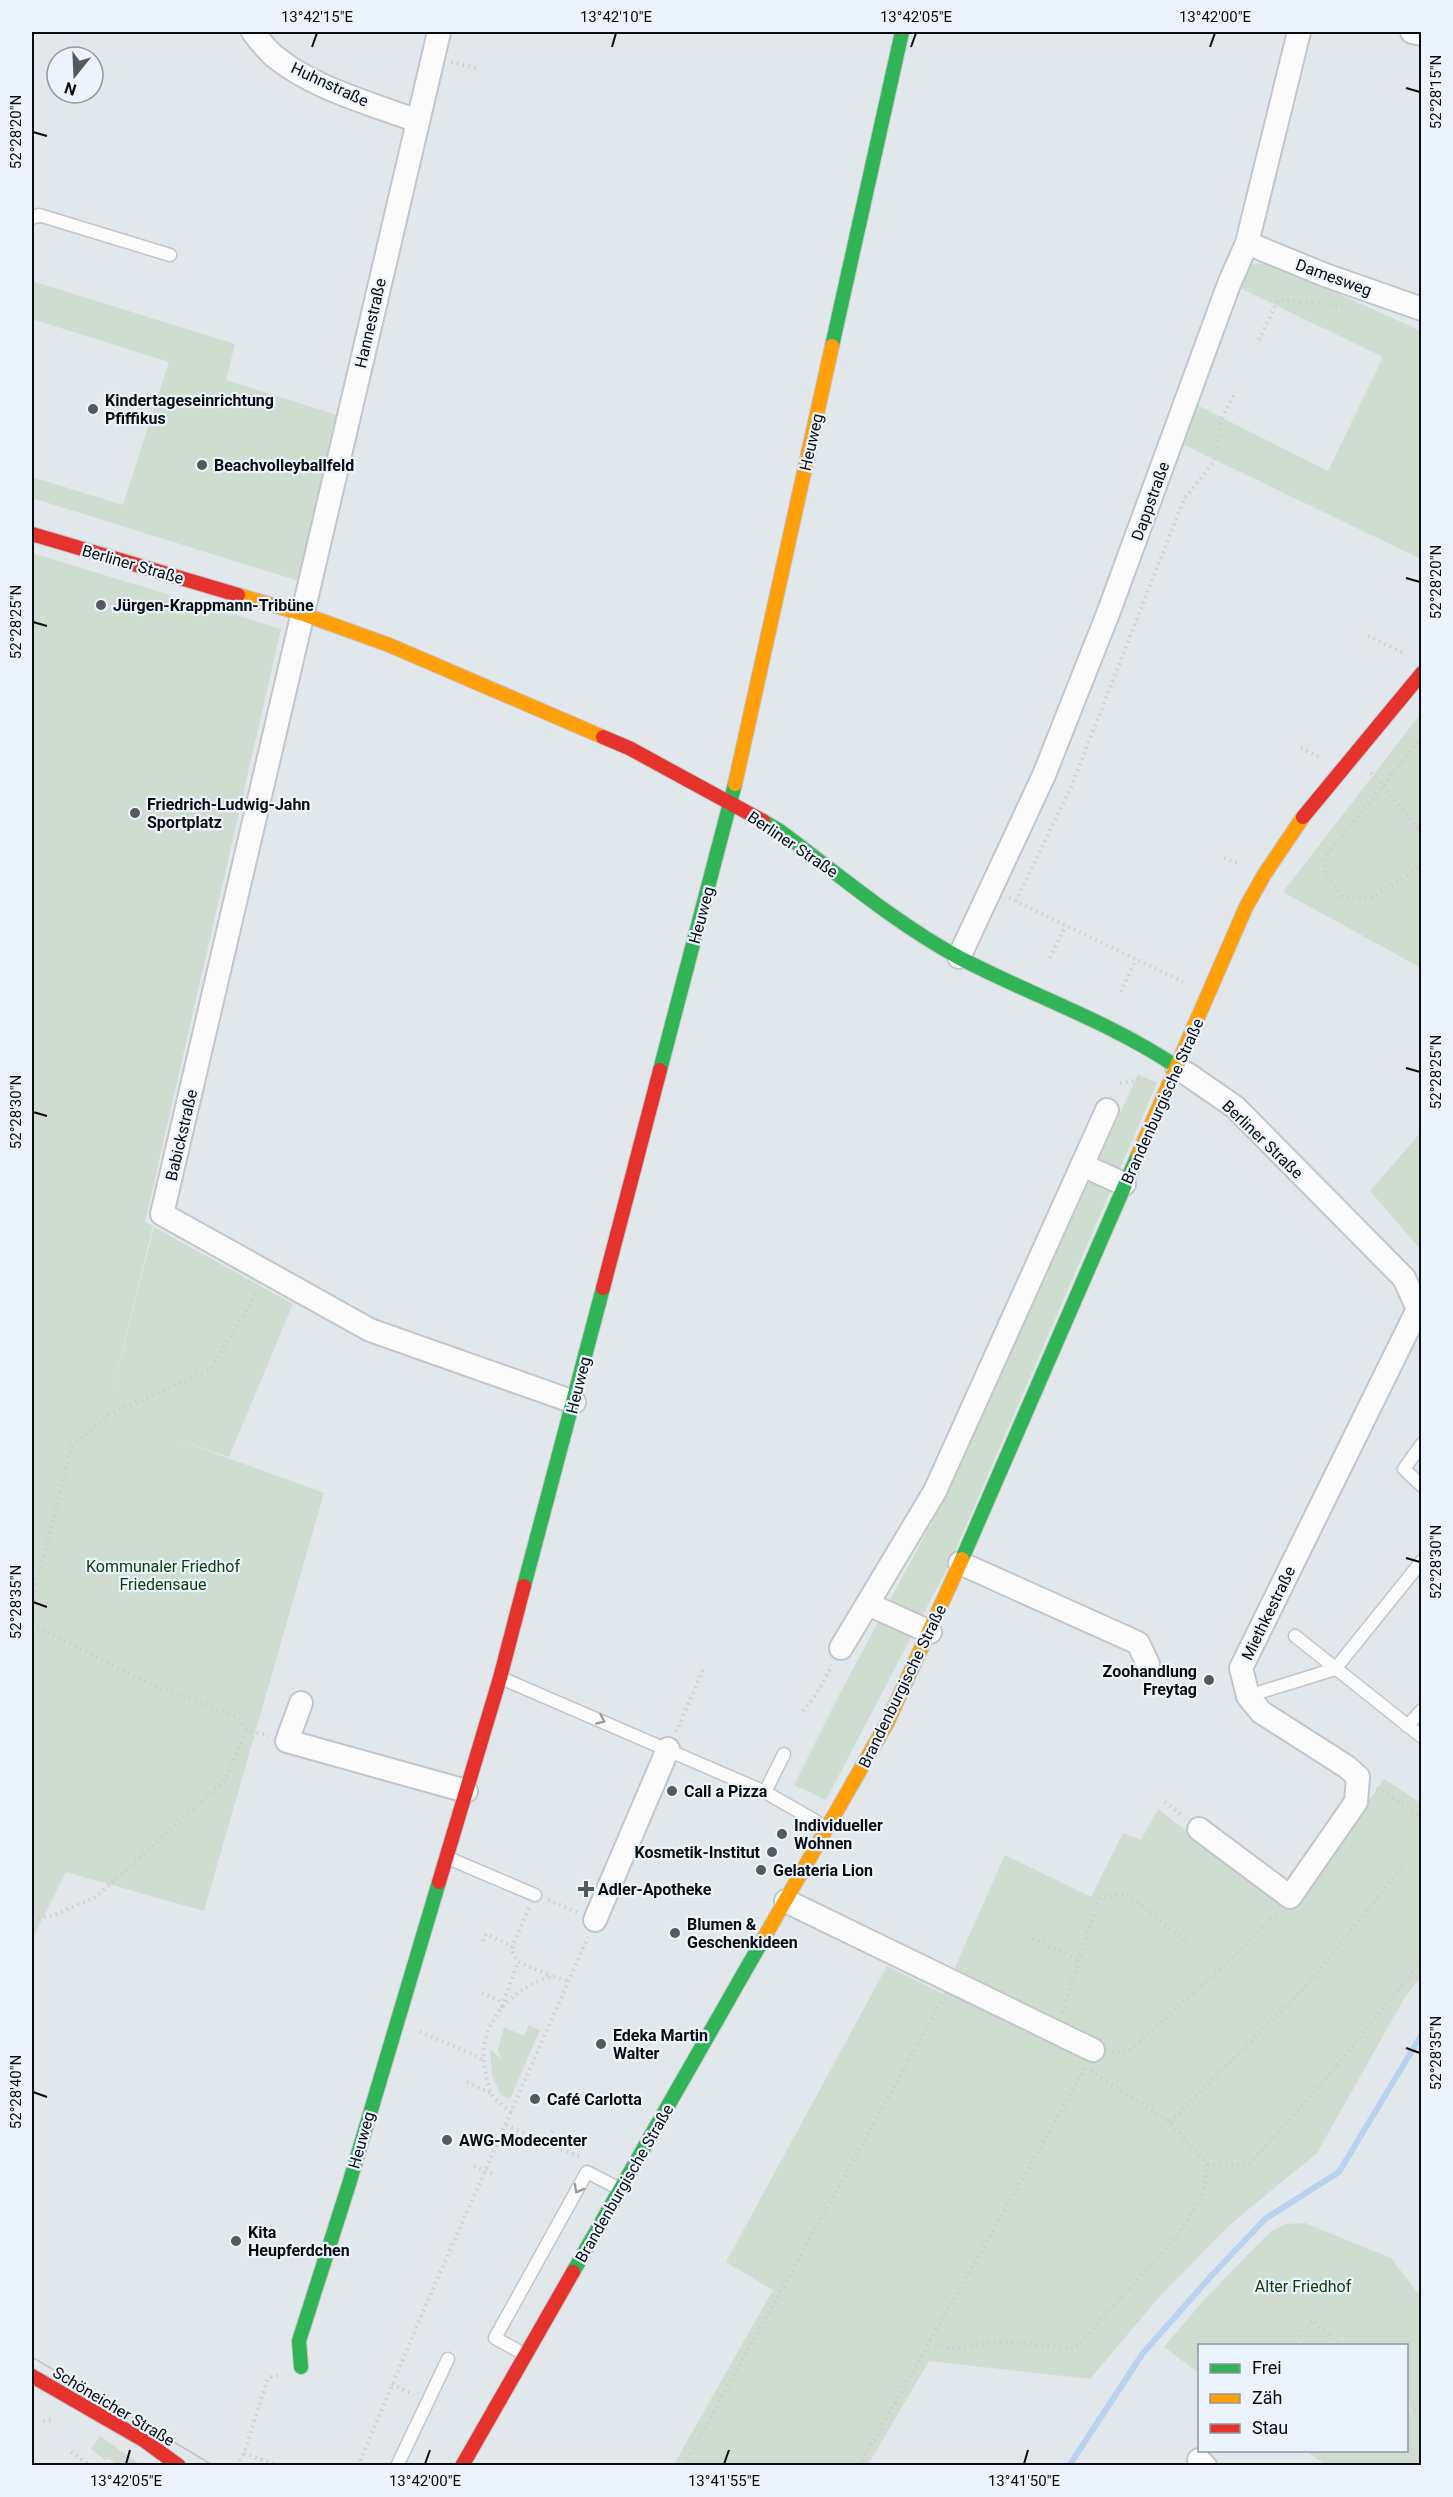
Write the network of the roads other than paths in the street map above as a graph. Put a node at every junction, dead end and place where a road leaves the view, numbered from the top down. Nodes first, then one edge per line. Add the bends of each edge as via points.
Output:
1 (253, 32) edge
2 (439, 32) edge
3 (902, 32) edge
4 (1299, 32) edge
5 (1412, 32) edge
6 (1422, 34) edge
7 (417, 121) junction
8 (32, 218) edge
9 (1247, 243) junction
10 (170, 255) dead end
11 (1422, 309) edge
12 (32, 534) edge
13 (303, 614) junction
14 (1422, 673) edge
15 (731, 803) junction
16 (958, 957) junction
17 (1177, 1067) junction
18 (1107, 1110) dead end
19 (1082, 1166) junction
20 (1124, 1184) junction
21 (1420, 1313) edge
22 (574, 1402) junction
23 (1422, 1444) edge
24 (1422, 1485) edge
25 (1422, 1562) edge
26 (960, 1563) junction
27 (868, 1604) junction
28 (930, 1632) junction
29 (1295, 1636) dead end
30 (841, 1648) road end
31 (1148, 1664) dead end
32 (1335, 1669) junction
33 (500, 1678) junction
34 (1248, 1696) junction
35 (300, 1703) dead end
36 (1422, 1710) edge
37 (1407, 1726) junction
38 (1422, 1737) edge
39 (668, 1749) junction
40 (784, 1754) dead end
41 (466, 1791) junction
42 (765, 1792) junction
43 (827, 1827) junction
44 (1199, 1829) dead end
45 (447, 1858) junction
46 (535, 1895) road end
47 (786, 1901) junction
48 (596, 1920) road end
49 (1089, 2059) road end
50 (621, 2190) junction
51 (526, 2355) junction
52 (448, 2359) dead end
53 (301, 2367) road end
54 (32, 2376) edge
55 (179, 2466) edge
56 (397, 2466) edge
57 (462, 2466) edge

1 - 7 street, Huhnstraße via 272,55 295,71
2 - 7 street, Hannestraße
3 - 15 street, Heuweg
4 - 9 street, Dappstraße
5 - 6 street
7 - 13 street, Hannestraße
8 - 10 lane via 39,215
9 - 11 street, Damesweg
9 - 16 street, Dappstraße via 1048,765
12 - 13 street, Berliner Straße
13 - 15 street, Berliner Straße via 389,645 629,748
13 - 22 street, Babickstraße via 162,1214 370,1330
14 - 17 street, Brandenburgische Straße via 1341,770 1262,876
15 - 16 street, Berliner Straße via 780,831 916,932
15 - 22 street, Heuweg
16 - 17 street, Berliner Straße via 1146,1047
17 - 20 street, Brandenburgische Straße
17 - 21 street, Berliner Straße via 1235,1107 1404,1278
18 - 19 street
19 - 20 street
19 - 27 street via 935,1491
20 - 26 street, Brandenburgische Straße
21 - 34 street, Miethkestraße via 1241,1668
22 - 33 street, Heuweg
23 - 24 lane via 1404,1469
25 - 32 lane
26 - 28 street, Brandenburgische Straße
26 - 31 street via 1138,1642
27 - 28 street
27 - 30 street
28 - 43 street, Brandenburgische Straße via 887,1722
29 - 32 lane
32 - 34 lane
32 - 37 lane
33 -> 39 lane
33 - 41 street, Heuweg
34 - 44 street via 1262,1712 1358,1777 1356,1803 1290,1897
35 - 41 street via 287,1741
36 - 37 lane
37 - 38 lane
39 - 42 lane
39 - 48 street
40 - 42 lane
41 - 45 street, Heuweg
42 - 43 lane
43 - 47 street, Brandenburgische Straße
45 - 46 lane
45 - 53 street, Heuweg via 299,2341
47 - 49 street via 1054,2030
47 - 50 street, Brandenburgische Straße
50 - 51 street, Brandenburgische Straße
50 -> 51 lane via 587,2172 495,2338
51 - 57 street, Brandenburgische Straße
52 - 56 lane
54 - 55 street, Schöneicher Straße via 145,2441

